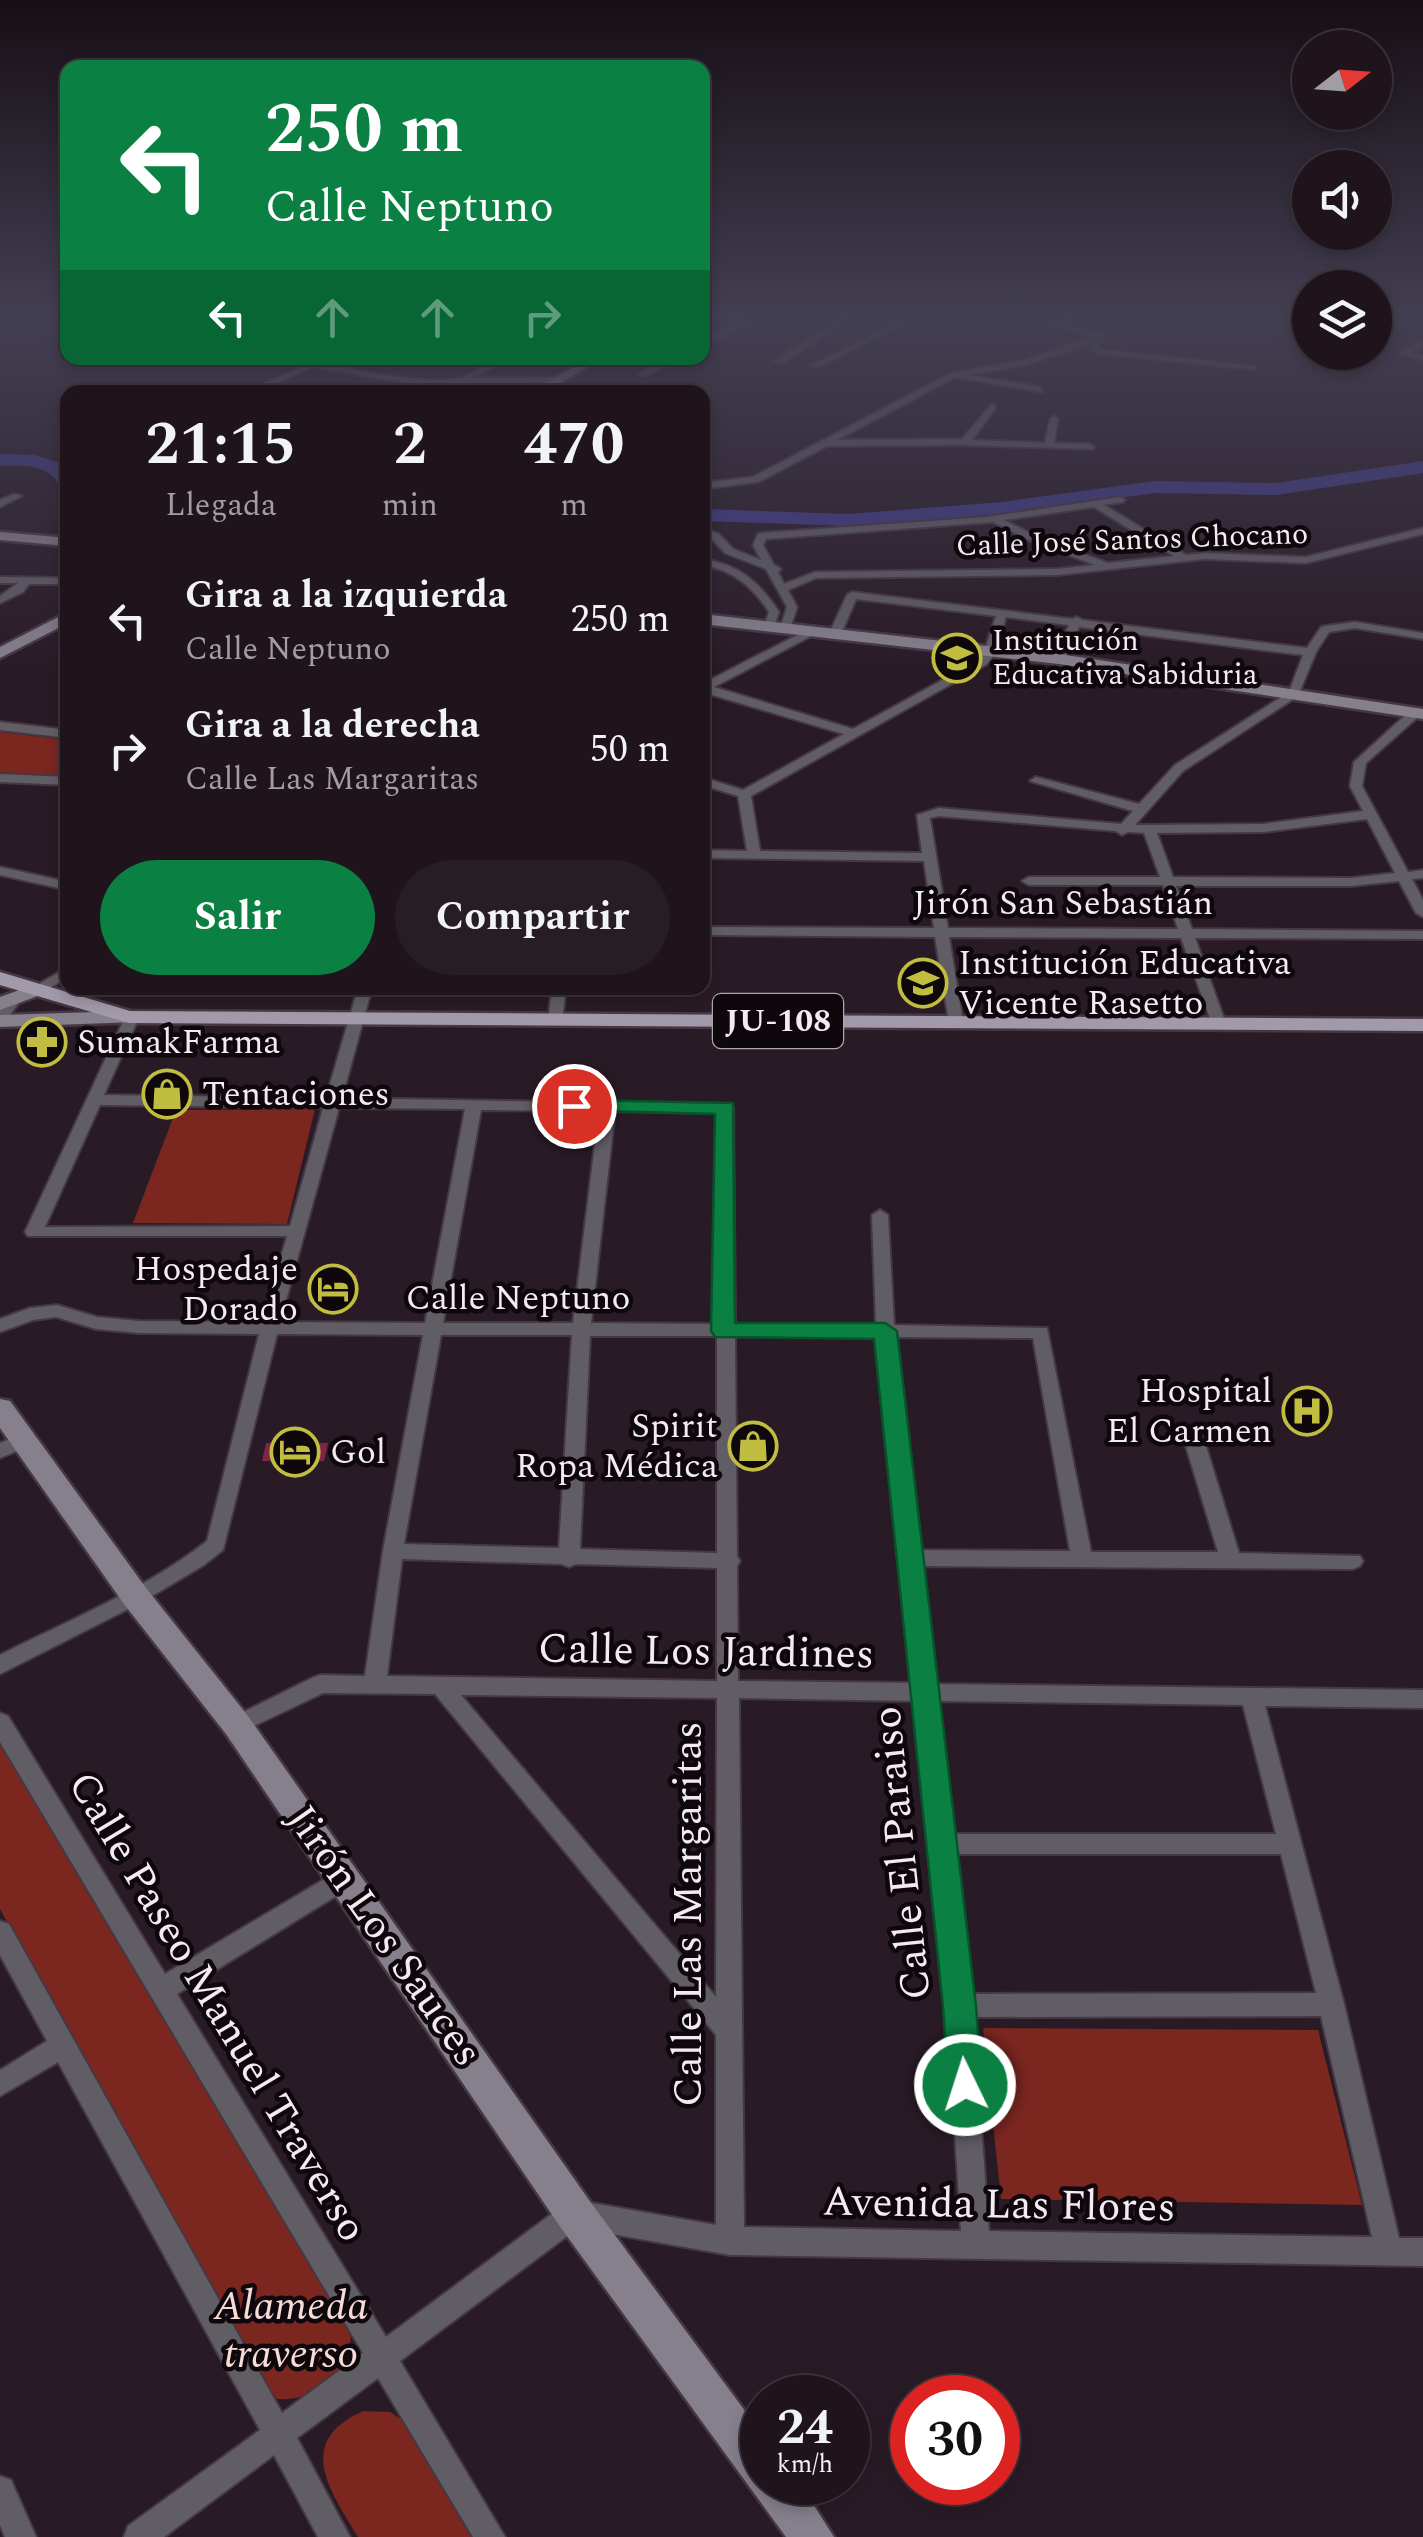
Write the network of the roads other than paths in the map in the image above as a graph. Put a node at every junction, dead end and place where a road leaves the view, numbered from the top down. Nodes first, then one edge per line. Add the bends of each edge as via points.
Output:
1 (837, 435) edge
2 (970, 435) edge
3 (1051, 435) edge
4 (824, 442) junction
5 (965, 442) junction
6 (1049, 446) junction
7 (1089, 448) dead end
8 (710, 485) edge
9 (18, 496) dead end
10 (1120, 500) dead end
11 (1094, 503) junction
12 (0, 504) edge
13 (995, 519) junction
14 (1423, 531) edge
15 (710, 533) edge
16 (0, 536) edge
17 (60, 541) edge
18 (1182, 557) junction
19 (710, 564) edge
20 (1107, 566) junction
21 (772, 568) junction
22 (815, 575) junction
23 (0, 580) edge
24 (25, 581) junction
25 (60, 581) edge
26 (783, 588) junction
27 (0, 600) edge
28 (1002, 614) junction
29 (710, 620) edge
30 (1077, 620) junction
31 (60, 621) edge
32 (777, 628) junction
33 (811, 632) junction
34 (835, 634) junction
35 (1423, 636) edge
36 (990, 652) junction
37 (1310, 652) junction
38 (0, 653) edge
39 (1059, 659) junction
40 (710, 684) edge
41 (710, 690) edge
42 (1294, 694) junction
43 (1419, 713) edge
44 (0, 726) edge
45 (60, 733) edge
46 (855, 733) junction
47 (0, 778) edge
48 (60, 781) edge
49 (1036, 782) dead end
50 (710, 783) edge
51 (744, 794) junction
52 (1142, 810) junction
53 (1371, 814) junction
54 (1122, 831) junction
55 (1150, 831) junction
56 (710, 854) edge
57 (754, 856) junction
58 (928, 857) junction
59 (0, 871) edge
60 (1423, 874) edge
61 (1405, 876) junction
62 (1029, 881) dead end
63 (1168, 881) junction
64 (60, 884) edge
65 (1423, 913) edge
66 (710, 932) edge
67 (939, 932) junction
68 (1187, 934) junction
69 (1423, 935) edge
70 (60, 976) edge
71 (0, 978) edge
72 (36, 990) junction
73 (363, 995) edge
74 (558, 995) edge
75 (6, 1002) edge
76 (130, 1017) junction
77 (354, 1019) junction
78 (0, 1020) edge
79 (555, 1020) junction
80 (956, 1022) junction
81 (1219, 1024) junction
82 (1423, 1025) edge
83 (93, 1100) junction
84 (331, 1103) junction
85 (474, 1105) junction
86 (608, 1106) junction
87 (880, 1215) dead end
88 (296, 1231) junction
89 (0, 1326) edge
90 (269, 1330) junction
91 (432, 1330) junction
92 (581, 1330) junction
93 (723, 1331) junction
94 (885, 1331) junction
95 (0, 1408) edge
96 (1195, 1443) dead end
97 (12, 1446) edge
98 (393, 1552) junction
99 (910, 1558) junction
100 (569, 1559) junction
101 (1082, 1559) junction
102 (1231, 1560) junction
103 (730, 1561) junction
104 (1353, 1561) dead end
105 (135, 1596) junction
106 (0, 1665) edge
107 (376, 1684) junction
108 (440, 1686) junction
109 (727, 1689) junction
110 (926, 1693) junction
111 (1252, 1697) junction
112 (1423, 1698) edge
113 (0, 1722) edge
114 (237, 1725) junction
115 (942, 1844) junction
116 (1290, 1844) junction
117 (346, 1878) junction
118 (0, 1932) edge
119 (160, 1990) junction
120 (1331, 2004) junction
121 (960, 2006) junction
122 (728, 2030) junction
123 (61, 2046) junction
124 (0, 2084) edge
125 (575, 2214) junction
126 (730, 2240) junction
127 (976, 2244) junction
128 (1388, 2252) junction
129 (1423, 2252) edge
130 (380, 2357) junction
131 (279, 2434) junction
132 (740, 2439) edge
133 (0, 2490) edge
134 (789, 2505) edge
135 (21, 2537) edge
136 (140, 2537) edge
137 (335, 2537) edge
138 (490, 2537) edge
139 (812, 2537) edge

1 - 4 street
2 - 5 street
3 - 6 street
4 - 5 street
4 - 8 street via 755,480
5 - 6 street
6 - 7 street
9 - 12 street
10 - 11 street
11 - 13 street
11 - 18 street
13 - 20 street via 1021,537
13 - 21 street via 762,536 758,545
14 - 18 street, Calle José Santos Chocano via 1319,559
15 - 21 street via 729,551
16 - 17 street
18 - 20 street, Calle José Santos Chocano
19 - 32 street via 756,584
20 - 22 street, Calle José Santos Chocano
21 - 22 street
21 - 26 street
22 - 26 street, Calle José Santos Chocano
23 - 24 street
24 - 25 street
24 - 27 street
26 - 32 street via 793,612
28 - 30 street
28 - 34 street via 852,595
28 - 36 street
29 - 32 street
30 - 37 street
30 - 39 street
31 - 38 street
32 - 33 street
33 - 34 street
33 - 40 street
34 - 36 street
35 - 37 street via 1342,625 1325,629
36 - 39 street
36 - 46 street
37 - 42 street
39 - 42 street
41 - 46 street
42 - 43 street
42 - 52 street via 1179,768
43 - 53 street via 1360,762 1356,786
44 - 45 street
46 - 51 street
47 - 48 street
49 - 52 street
50 - 51 street
51 - 57 street
52 - 54 street
53 - 55 street via 1296,828
53 - 61 street
54 - 55 street
54 - 58 street via 930,812 920,818
55 - 63 street
56 - 57 street
57 - 58 street
58 - 67 street
59 - 64 street
60 - 61 street
61 - 63 street
61 - 65 street
62 - 63 street
63 - 68 street
66 - 67 street, Jirón San Sebastián
67 - 68 street, Jirón San Sebastián
67 - 80 street
68 - 69 street, Jirón San Sebastián
68 - 81 street
70 - 72 street
71 - 72 main road, JU-108
72 - 75 street
72 - 76 main road, JU-108
73 - 77 street
74 - 79 street
75 - 78 street
76 - 77 main road, JU-108
76 - 78 street
76 - 83 street
77 - 79 main road, JU-108
77 - 84 street
79 - 80 main road, JU-108
80 - 81 main road, JU-108
81 - 82 main road, JU-108
83 - 84 street
83 - 88 street via 34,1232
84 - 85 street
84 - 88 street
85 - 86 street
85 - 91 street
86 - 92 street
86 - 93 street, Calle Las Margaritas via 725,1108
87 - 94 street, Calle El Paraiso
88 - 90 street
89 - 90 street, Calle Neptuno via 57,1311 124,1327
90 - 91 street, Calle Neptuno
90 - 105 street via 219,1538 198,1560
91 - 92 street, Calle Neptuno
91 - 98 street
92 - 93 street, Calle Neptuno
92 - 100 street
93 - 94 street, Calle Neptuno
93 - 103 street, Calle Las Margaritas
94 - 99 street, Calle El Paraiso
94 - 101 street, Calle Neptuno via 1042,1332
95 - 97 street, Jirón Los Sauces
96 - 102 street
97 - 105 street, Jirón Los Sauces
98 - 100 street
98 - 107 street
99 - 101 street
99 - 110 street, Calle El Paraiso
100 - 103 street
101 - 102 street
102 - 104 street
103 - 109 street, Calle Las Margaritas
105 - 106 street
105 - 114 street, Jirón Los Sauces
107 - 108 street, Calle Los Jardines
107 - 114 street, Calle Los Jardines via 320,1684
108 - 109 street, Calle Los Jardines
108 - 122 street
109 - 110 street, Calle Los Jardines
109 - 122 street, Calle Las Margaritas
110 - 111 street, Calle Los Jardines
110 - 115 street, Calle El Paraiso
111 - 112 street, Calle Los Jardines
111 - 116 street
113 - 119 street, Calle Paseo Manuel Traverso
114 - 117 street, Jirón Los Sauces
115 - 116 street
115 - 121 street, Calle El Paraiso
116 - 120 street
117 - 119 street
117 - 125 street, Jirón Los Sauces
118 - 123 street
119 - 130 street, Calle Paseo Manuel Traverso
120 - 121 street
120 - 128 street
121 - 127 street, Calle El Paraiso
122 - 126 street, Calle Las Margaritas
123 - 124 street
123 - 131 street
125 - 126 street, Avenida Las Flores
125 - 130 street
125 - 132 street, Jirón Los Sauces
126 - 127 street, Avenida Las Flores
127 - 128 street, Avenida Las Flores
128 - 129 street, Avenida Las Flores
130 - 131 street
130 - 138 street, Calle Paseo Manuel Traverso
131 - 136 street
131 - 137 street
133 - 135 street
134 - 139 street

